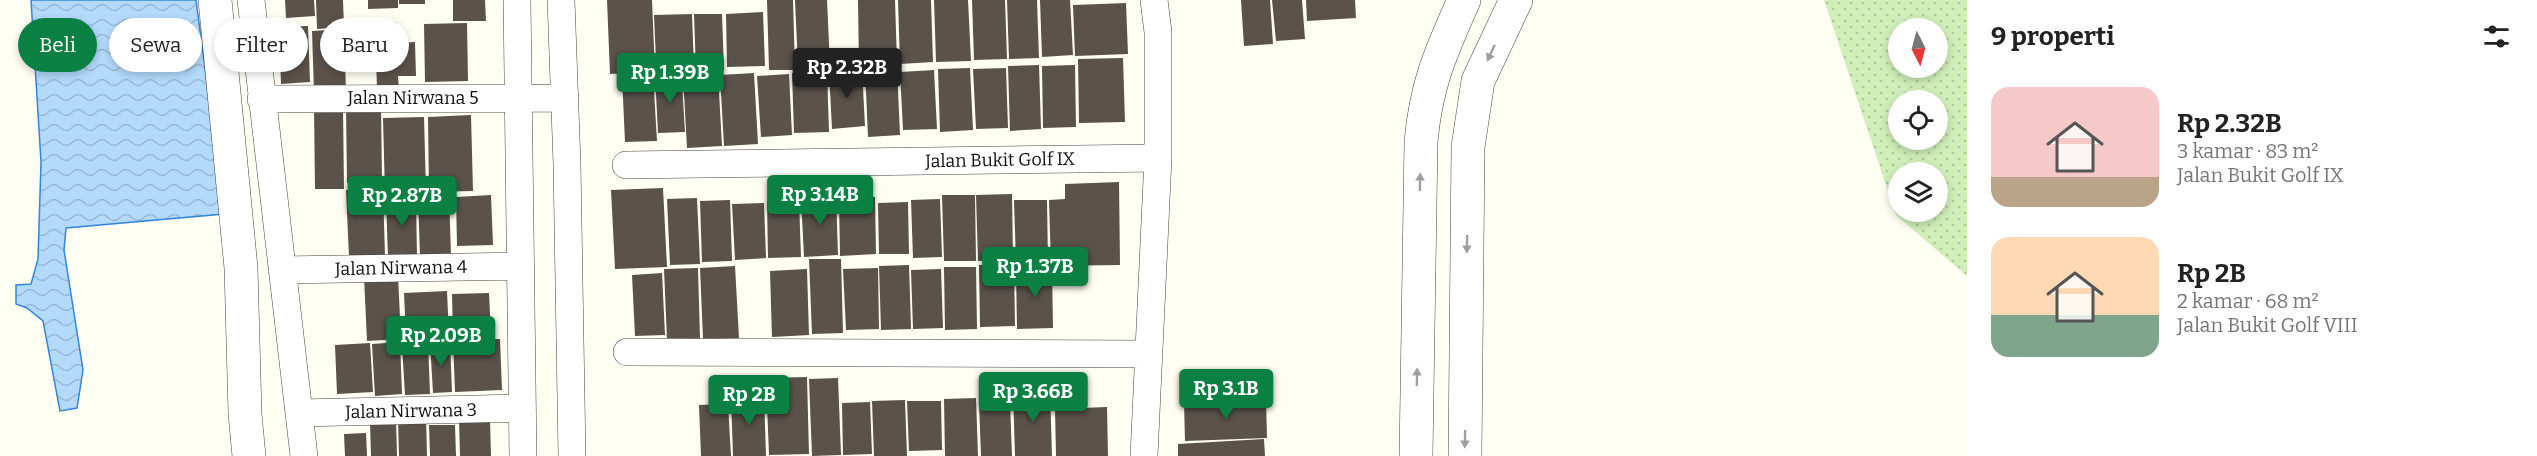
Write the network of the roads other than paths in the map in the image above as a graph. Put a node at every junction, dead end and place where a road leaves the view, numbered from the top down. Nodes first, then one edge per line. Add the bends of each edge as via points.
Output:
1 (215, 0) edge
2 (251, 0) edge
3 (517, 0) edge
4 (561, 0) edge
5 (1154, 0) edge
6 (1464, 0) edge
7 (1516, 0) edge
8 (519, 98) junction
9 (565, 98) junction
10 (261, 99) junction
11 (1158, 158) junction
12 (626, 165) dead end
13 (521, 266) junction
14 (282, 270) junction
15 (627, 352) dead end
16 (1149, 354) junction
17 (522, 408) junction
18 (299, 413) junction
19 (249, 456) edge
20 (304, 456) edge
21 (523, 456) edge
22 (572, 456) edge
23 (1144, 456) edge
24 (1416, 456) edge
25 (1465, 456) edge

1 - 19 street via 241,268
2 - 10 street
3 - 8 street
4 - 9 street
5 - 11 street via 1158,32
24 -> 6 street via 1424,102
7 -> 25 street via 1478,81 1468,147
8 - 9 street, Jalan Nirwana 5
8 - 10 street, Jalan Nirwana 5
8 - 13 street
9 - 22 street
10 - 14 street
11 - 12 street, Jalan Bukit Golf IX
11 - 16 street
13 - 14 street, Jalan Nirwana 4
13 - 17 street
14 - 18 street
15 - 16 street
16 - 23 street
17 - 18 street, Jalan Nirwana 3
17 - 21 street
18 - 20 street

